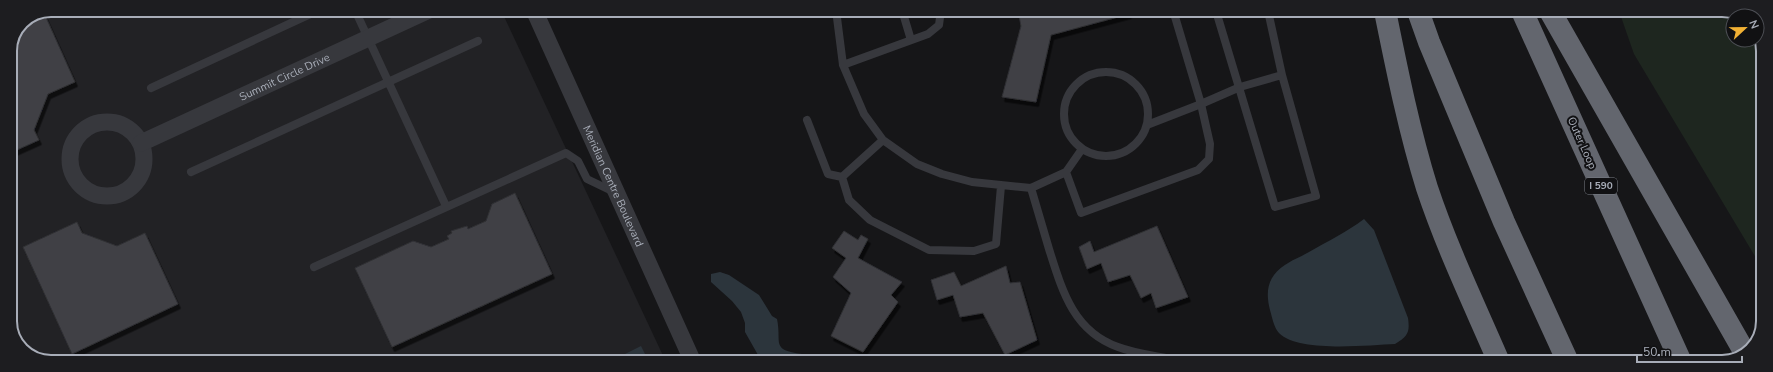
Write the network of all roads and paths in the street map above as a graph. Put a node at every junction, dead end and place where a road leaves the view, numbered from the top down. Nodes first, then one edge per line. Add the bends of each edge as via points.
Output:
1 (304, 17) edge
2 (359, 17) edge
3 (414, 17) edge
4 (537, 17) edge
5 (837, 17) edge
6 (904, 17) edge
7 (940, 17) edge
8 (1175, 17) edge
9 (1218, 17) edge
10 (1270, 17) edge
11 (1385, 17) edge
12 (1420, 17) edge
13 (1525, 17) edge
14 (1553, 17) edge
15 (368, 38) junction
16 (911, 40) junction
17 (478, 41) dead end
18 (843, 65) junction
19 (1282, 75) junction
20 (388, 81) junction
21 (1240, 87) junction
22 (151, 88) dead end
23 (1201, 104) junction
24 (807, 120) dead end
25 (1147, 125) junction
26 (884, 140) junction
27 (141, 143) junction
28 (1082, 149) junction
29 (191, 172) dead end
30 (1066, 172) junction
31 (842, 177) junction
32 (1001, 186) junction
33 (1031, 188) junction
34 (618, 195) junction
35 (446, 206) junction
36 (314, 267) dead end
37 (1742, 348) edge
38 (690, 355) edge
39 (1147, 355) edge
40 (1496, 355) edge
41 (1565, 355) edge
42 (1678, 355) edge

1 - 22 lane
2 - 15 lane
3 - 15 street, Summit Circle Drive
4 - 34 street, Meridian Centre Boulevard
5 - 18 lane
6 - 16 lane
7 - 16 lane via 939,25 928,34
8 - 23 lane
9 - 21 lane
10 - 19 lane
11 - 40 highway via 1429,194 1452,255
12 - 41 highway via 1504,222
13 - 42 highway, Outer Loop / I 590
14 - 37 highway
15 - 20 lane
15 - 27 street, Summit Circle Drive
16 - 18 lane
17 - 20 lane
18 - 26 lane via 864,114
19 - 21 lane
19 - 21 lane via 1316,196 1275,207
20 - 29 lane
20 - 35 lane
21 - 23 lane
23 - 25 lane
23 - 30 lane via 1210,144 1209,159 1198,170 1081,213
24 - 31 lane via 828,174
25 - 28 lane via 1142,137 1133,147 1121,154 1108,157
25 - 28 lane via 1145,97 1137,86 1126,77 1113,72 1099,73 1074,86 1064,112 1066,126 1072,139
26 - 31 lane
26 - 32 lane via 918,164 942,174
27 - 27 street via 134,133 114,122 91,125 81,132 70,152 70,164 74,175 81,186 92,193 118,195 138,180 143,168 144,155
28 - 30 lane
30 - 33 lane
31 - 32 lane via 849,200 870,220 929,250 974,251 996,244
32 - 33 lane
33 - 39 lane via 1059,282 1067,302 1078,318 1097,336 1117,347
34 - 35 lane via 587,179 578,161 566,152
34 - 38 street, Meridian Centre Boulevard
35 - 36 lane

